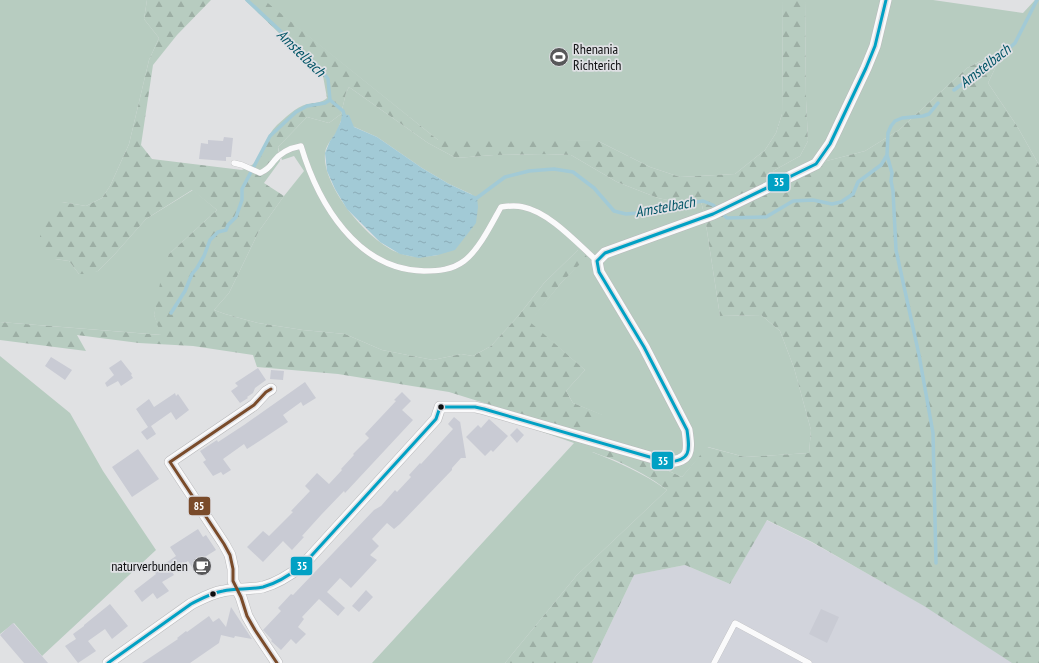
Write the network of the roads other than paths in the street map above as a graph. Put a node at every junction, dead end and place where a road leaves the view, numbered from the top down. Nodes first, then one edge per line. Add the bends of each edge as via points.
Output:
1 (886, 0) edge
2 (234, 163) dead end
3 (597, 261) junction
4 (271, 389) dead end
5 (236, 589) junction
6 (108, 663) edge
7 (277, 663) edge
8 (714, 663) edge
9 (808, 663) edge

1 - 3 street via 875,46 866,68 830,144 816,164 714,214 605,253
2 - 3 lane via 260,174 281,154 290,148 301,146 317,189 339,224 370,255 405,270 445,270 464,262 479,246 501,206 513,205 531,209 550,220
3 - 5 street via 600,272 644,346 687,430 687,454 679,461 667,462 476,407 440,407 436,419 303,565 285,579 264,587
4 - 5 street via 254,405 170,462 230,555
5 - 6 street via 204,597 191,604
5 - 7 street via 247,616
8 - 9 lane via 735,623

